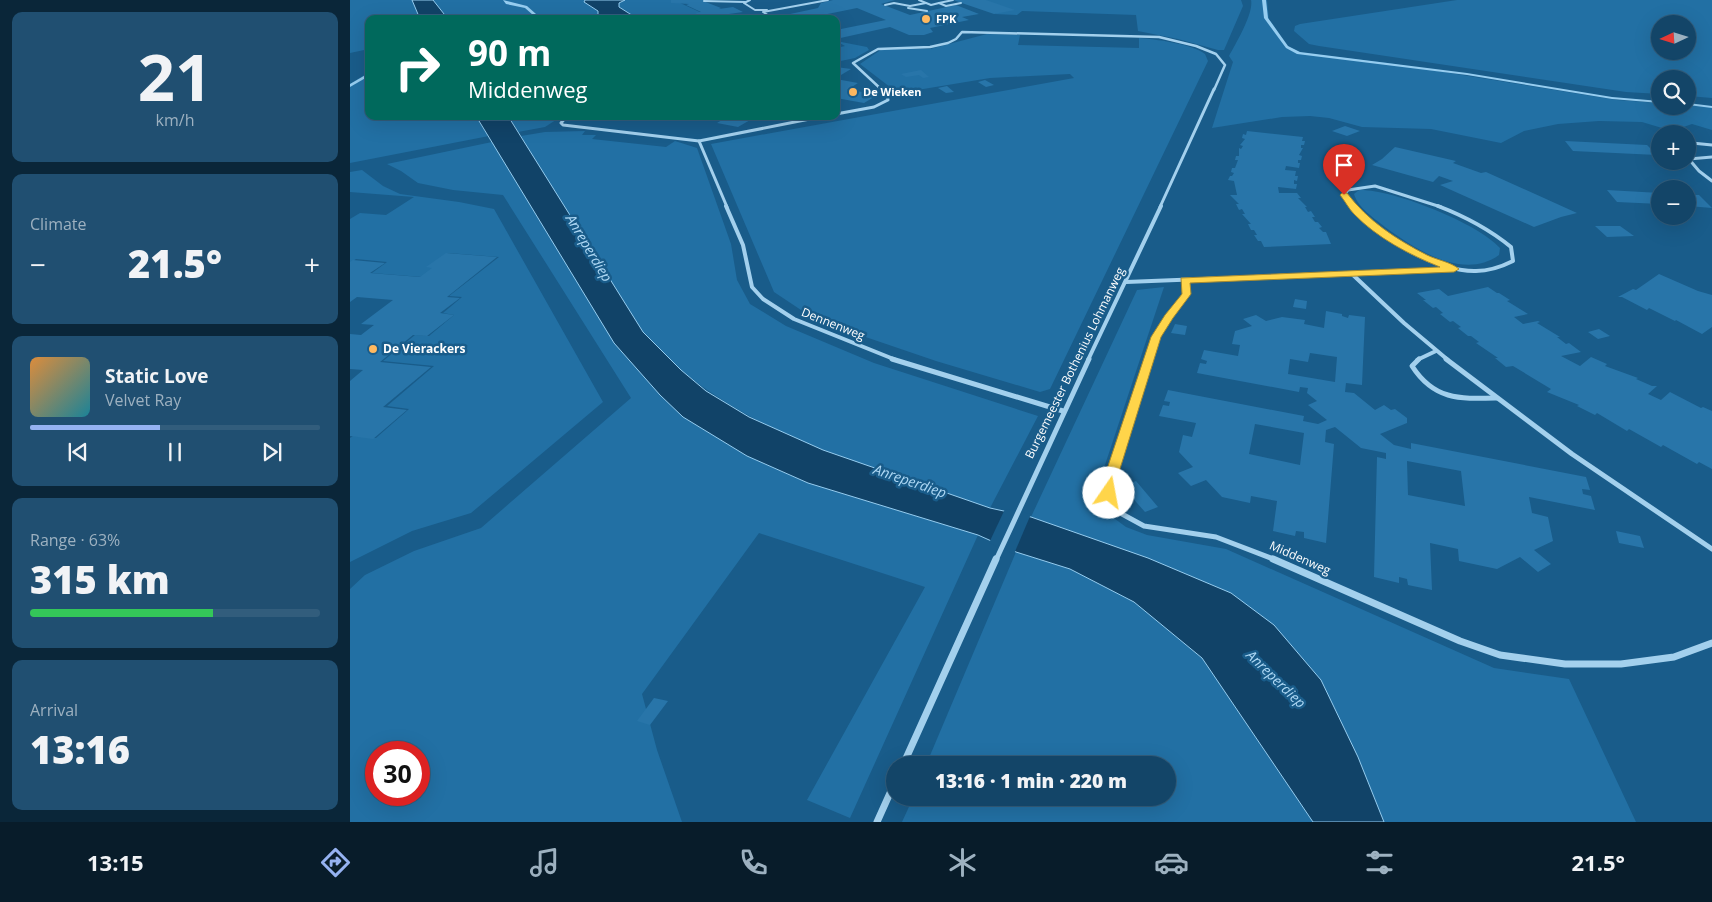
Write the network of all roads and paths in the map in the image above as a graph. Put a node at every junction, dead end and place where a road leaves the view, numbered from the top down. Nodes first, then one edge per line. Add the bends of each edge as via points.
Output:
1 (750, 0) edge
2 (828, 0) edge
3 (919, 0) edge
4 (953, 0) edge
5 (704, 1) edge
6 (745, 2) junction
7 (891, 2) dead end
8 (894, 3) junction
9 (926, 3) junction
10 (939, 3) junction
11 (960, 3) dead end
12 (809, 4) junction
13 (816, 4) dead end
14 (885, 5) dead end
15 (909, 7) junction
16 (754, 10) junction
17 (773, 10) junction
18 (928, 11) dead end
19 (764, 14) joint
20 (840, 113) edge
21 (564, 120) edge
22 (805, 120) edge
23 (699, 141) junction
24 (1696, 143) edge
25 (1712, 145) edge
26 (1712, 157) edge
27 (1696, 158) edge
28 (1696, 168) edge
29 (1712, 181) edge
30 (1454, 269) junction
31 (1352, 274) junction
32 (1184, 280) junction
33 (1126, 282) junction
34 (1436, 350) junction
35 (1496, 398) junction
36 (1063, 411) junction
37 (1712, 549) edge
38 (1712, 643) edge
39 (907, 756) edge
40 (886, 802) edge
41 (877, 822) edge

1 - 6 street
2 - 12 street
3 - 9 street
4 - 10 street
5 - 6 street
6 - 16 street
7 - 8 street
8 - 14 street
8 - 15 street via 903,9
9 - 10 street
9 - 15 street
10 - 11 street via 946,6
12 - 13 street
12 - 17 street
15 - 18 street
16 - 17 street
16 - 19 street
17 - 19 street
20 - 33 street, Burgemeester Bothenius Lohmanweg via 874,107 888,100 887,94 853,62 878,49 948,43 956,40 962,32 1159,37 1216,54 1225,65
21 - 23 street via 563,125
22 - 23 street
23 - 36 street, Dennenweg via 743,245 752,287 763,299 794,319 884,356
24 - 25 street
26 - 27 street
28 - 29 street
30 - 30 street via 1479,271 1507,266 1513,261 1511,247 1476,223 1441,207 1389,190 1362,187 1348,190 1344,195 1357,212 1389,238
30 - 31 street
31 - 32 street
31 - 34 street
32 - 33 street
32 - 38 street, Middenweg via 1186,294 1156,337 1112,472 1109,493 1122,514 1144,526 1216,537 1500,655 1565,664 1621,664 1674,657
33 - 36 street, Burgemeester Bothenius Lohmanweg
34 - 35 street
34 - 35 street via 1412,366 1417,377 1429,387 1447,396
35 - 37 street via 1608,480
36 - 39 street, Burgemeester Bothenius Lohmanweg
40 - 41 street

